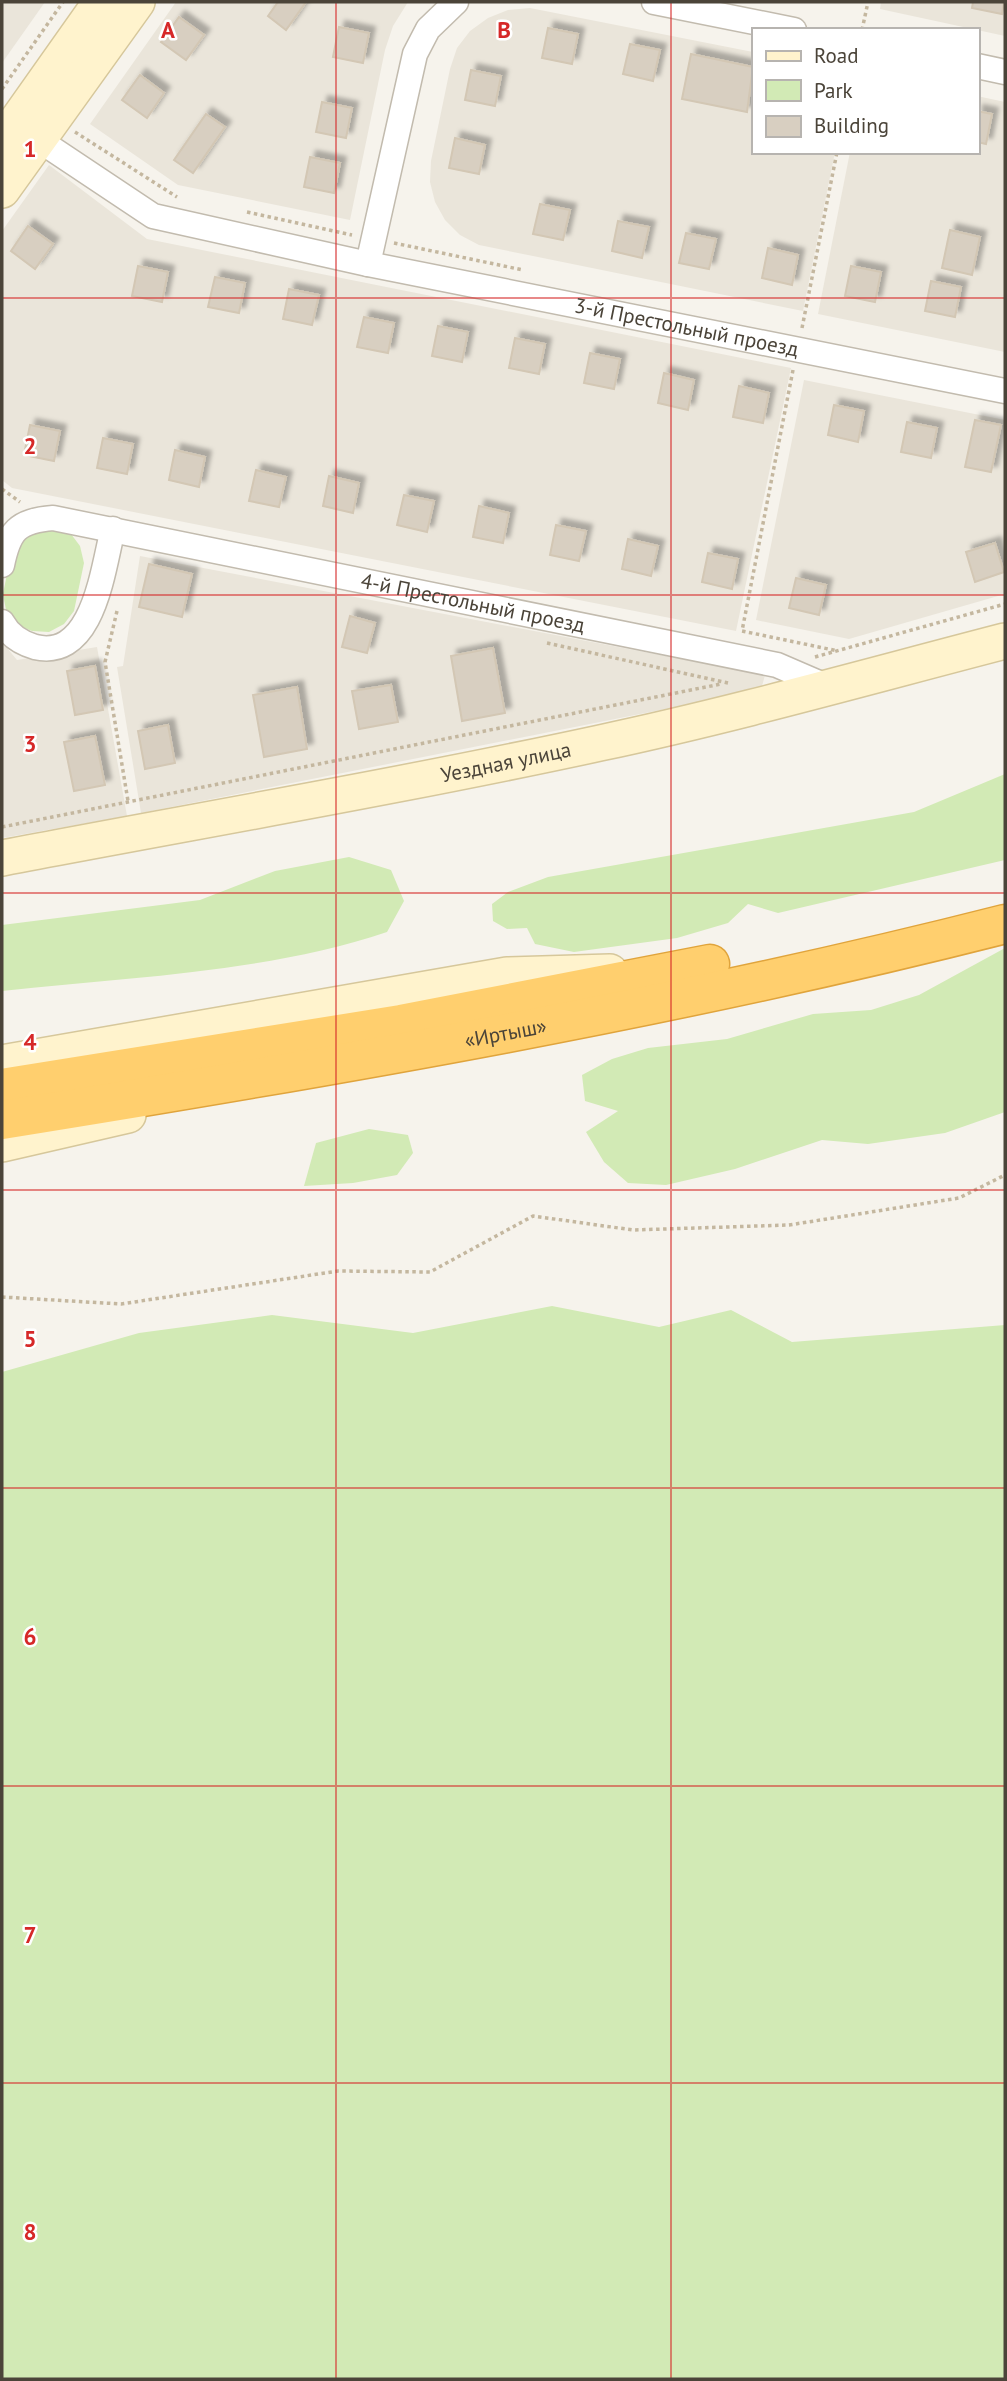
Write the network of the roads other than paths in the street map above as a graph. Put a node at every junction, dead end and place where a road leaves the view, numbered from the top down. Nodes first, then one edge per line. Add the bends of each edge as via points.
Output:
1 (101, 2) edge
2 (136, 2) edge
3 (456, 2) edge
4 (654, 2) edge
5 (784, 28) edge
6 (979, 66) edge
7 (1005, 72) edge
8 (53, 133) junction
9 (2, 142) edge
10 (2, 190) edge
11 (368, 264) junction
12 (1005, 391) edge
13 (113, 529) junction
14 (2, 565) edge
15 (2, 622) edge
16 (1005, 641) edge
17 (828, 687) junction
18 (2, 858) edge
19 (1005, 897) edge
20 (1005, 924) edge
21 (670, 972) junction
22 (2, 1063) edge
23 (2, 1088) edge
24 (208, 1088) junction
25 (2, 1120) edge
26 (2, 1144) edge

1 - 9 street
2 - 8 street
3 - 11 street via 428,29 415,54
4 - 5 street
6 - 7 street
8 - 10 street
8 - 11 street, 3-й Престольный проезд via 153,216
11 - 12 street, 3-й Престольный проезд via 800,338
13 - 14 street, 4-й Престольный проезд via 53,518 33,520 16,528 7,541
13 - 15 street via 87,623 75,638 39,648 20,642
13 - 17 street, 4-й Престольный проезд via 777,665
16 - 17 street, Уездная улица
17 - 18 street, Уездная улица via 746,710 456,774
19 - 21 highway, «Иртыш» via 831,940
20 - 24 highway, «Иртыш» via 834,966
21 - 22 street via 507,975
21 - 23 highway, «Иртыш» via 401,1024
24 - 25 highway, «Иртыш»
24 - 26 street via 133,1114

